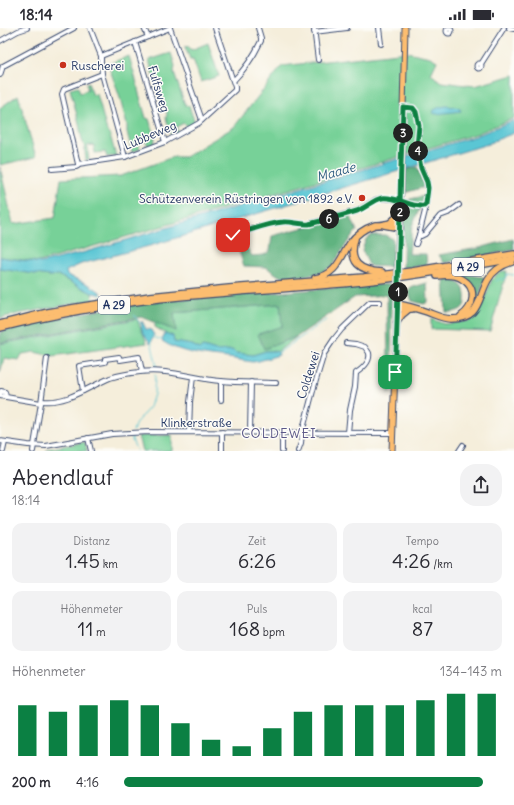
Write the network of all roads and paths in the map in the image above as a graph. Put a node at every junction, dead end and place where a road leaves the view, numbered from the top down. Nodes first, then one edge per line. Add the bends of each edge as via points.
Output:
1 (27, 28) edge
2 (74, 28) edge
3 (90, 28) edge
4 (144, 28) edge
5 (170, 28) edge
6 (215, 28) edge
7 (258, 28) edge
8 (347, 28) edge
9 (379, 28) edge
10 (405, 28) edge
11 (504, 28) edge
12 (509, 28) edge
13 (514, 29) edge
14 (314, 30) edge
15 (148, 37) junction
16 (0, 41) edge
17 (135, 42) junction
18 (381, 44) dead end
19 (101, 56) junction
20 (318, 60) dead end
21 (481, 64) dead end
22 (102, 74) junction
23 (0, 75) edge
24 (234, 80) junction
25 (403, 107) junction
26 (202, 120) junction
27 (165, 142) junction
28 (125, 157) junction
29 (78, 164) junction
30 (52, 170) dead end
31 (458, 205) dead end
32 (424, 206) junction
33 (400, 214) junction
34 (391, 222) junction
35 (384, 224) junction
36 (400, 225) junction
37 (233, 235) dead end
38 (419, 235) junction
39 (356, 237) junction
40 (416, 244) dead end
41 (514, 254) edge
42 (514, 260) edge
43 (412, 271) junction
44 (422, 275) junction
45 (302, 282) junction
46 (380, 302) dead end
47 (398, 307) junction
48 (416, 309) junction
49 (408, 310) junction
50 (458, 318) junction
51 (397, 322) junction
52 (0, 324) edge
53 (0, 328) edge
54 (346, 344) dead end
55 (47, 358) dead end
56 (142, 371) junction
57 (193, 377) junction
58 (221, 381) junction
59 (251, 382) junction
60 (276, 383) dead end
61 (83, 392) junction
62 (6, 397) dead end
63 (221, 400) dead end
64 (42, 402) junction
65 (189, 432) junction
66 (222, 432) junction
67 (250, 433) junction
68 (282, 433) junction
69 (302, 433) junction
70 (348, 433) junction
71 (393, 433) junction
72 (88, 438) junction
73 (2, 441) edge
74 (463, 445) dead end
75 (34, 446) junction
76 (3, 451) edge
77 (33, 451) edge
78 (91, 451) edge
79 (222, 451) edge
80 (282, 451) edge
81 (298, 451) edge
82 (392, 451) edge
83 (459, 451) edge

1 - 16 street
2 - 23 street via 4,66
3 - 19 street
4 - 15 street
5 - 15 street
5 - 26 street
6 - 24 street
7 - 24 street via 261,41 249,62
8 - 14 street
9 - 18 street
10 - 25 main road
11 - 21 street
12 - 13 street
14 - 20 street
15 - 17 street
17 - 19 street
17 - 27 street, Fulfsweg
19 - 22 street
22 - 28 street
22 - 29 street via 64,89 62,94
24 - 26 street, Lubbeweg via 235,90
25 - 32 street via 413,108 419,126 418,150 428,188
25 - 33 main road, bridge
26 - 27 street, Lubbeweg
27 - 28 street, Lubbeweg
28 - 29 street, Lubbeweg
29 - 30 street, Lubbeweg via 76,167
31 - 38 street via 440,216 425,234
32 - 37 street via 382,198 357,211 309,224 286,221
32 - 38 street via 425,212
33 - 34 highway
33 - 36 main road
34 - 35 highway
34 - 36 highway
35 - 36 highway
35 - 39 highway via 366,229
36 - 47 main road, bridge
38 - 40 street
39 - 43 highway via 353,254 356,262 365,269 374,272
39 - 45 highway via 333,270 319,278
41 - 43 highway, A 29
42 - 44 highway, A 29
42 - 50 highway via 493,272 475,309 467,316
43 - 45 highway, A 29
44 - 50 highway via 456,276 469,285 472,304
44 - 53 highway, A 29 via 151,300 84,310
45 - 52 highway, A 29 via 123,300 55,311
46 - 69 street, Coldewei via 370,302 352,318 324,354
47 - 48 highway via 405,305
47 - 49 highway
47 - 51 main road
48 - 49 highway
48 - 50 highway via 445,318
49 - 51 highway
51 - 71 main road
54 - 70 street via 365,347 369,354 363,368 356,373
55 - 64 street
56 - 57 street
56 - 61 street via 122,374
56 - 61 street via 139,357 105,359 105,362 79,366
57 - 58 street
57 - 65 street
58 - 59 street
58 - 63 street
59 - 60 street
59 - 67 street
61 - 64 street via 66,399
62 - 64 street
64 - 75 street
65 - 66 street, Klinkerstraße
65 - 72 street, Klinkerstraße via 112,434
66 - 67 street, Klinkerstraße
66 - 79 street
67 - 68 street, Klinkerstraße
68 - 69 street, Klinkerstraße
68 - 80 street
69 - 70 street, Klinkerstraße
69 - 81 street, Coldewei
70 - 71 street, Klinkerstraße
71 - 82 main road
72 - 75 street, Klinkerstraße
72 - 78 street
73 - 75 street, Klinkerstraße
73 - 76 street
74 - 83 street
75 - 77 street

